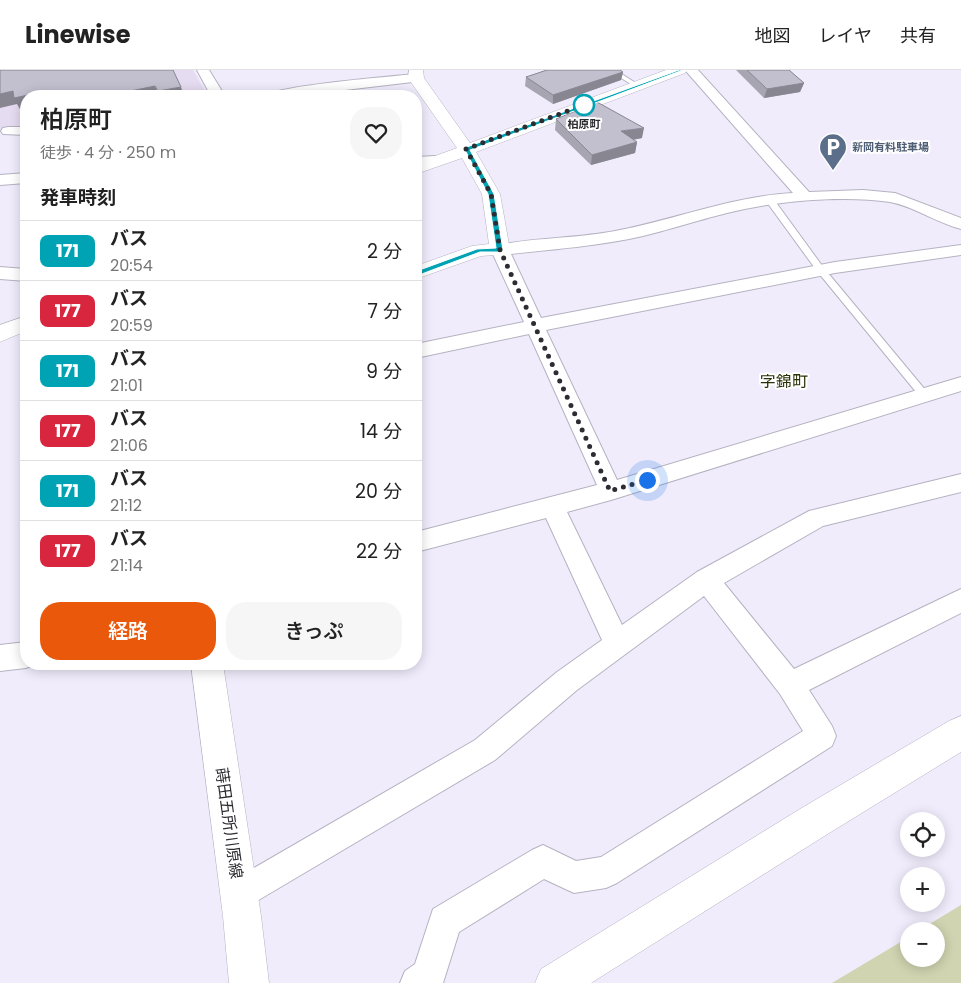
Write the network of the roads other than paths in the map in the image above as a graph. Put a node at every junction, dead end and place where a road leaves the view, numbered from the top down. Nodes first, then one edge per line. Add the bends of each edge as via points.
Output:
1 (203, 70) edge
2 (611, 70) edge
3 (680, 70) edge
4 (691, 70) edge
5 (416, 74) edge
6 (636, 85) junction
7 (215, 90) edge
8 (324, 90) edge
9 (8, 131) dead end
10 (20, 131) edge
11 (466, 149) junction
12 (435, 161) junction
13 (422, 162) edge
14 (422, 166) edge
15 (20, 178) edge
16 (0, 180) edge
17 (805, 197) junction
18 (769, 200) junction
19 (961, 224) edge
20 (500, 250) junction
21 (961, 250) edge
22 (820, 270) junction
23 (422, 271) edge
24 (0, 273) edge
25 (20, 275) edge
26 (533, 325) junction
27 (20, 326) edge
28 (0, 334) edge
29 (422, 350) edge
30 (961, 384) edge
31 (924, 395) junction
32 (961, 483) edge
33 (610, 491) junction
34 (552, 506) junction
35 (422, 540) edge
36 (706, 580) junction
37 (961, 600) edge
38 (618, 644) junction
39 (20, 656) edge
40 (0, 658) edge
41 (208, 670) edge
42 (790, 685) junction
43 (961, 733) edge
44 (239, 894) junction
45 (249, 983) edge
46 (417, 983) edge
47 (555, 983) edge

1 - 7 street
2 - 6 lane
3 - 6 main road
4 - 17 street
5 - 8 street
5 - 11 main road
6 - 11 main road
9 - 10 street
11 - 12 main road
11 - 20 main road via 491,194
12 - 13 street
12 - 14 main road
15 - 16 street
17 - 18 street
17 - 19 street via 863,195 895,198
18 - 20 street via 601,239
18 - 22 lane
20 - 23 main road via 479,250
20 - 26 street
21 - 22 street
22 - 26 street
22 - 31 lane
24 - 25 street
26 - 29 street
26 - 33 street
27 - 28 main road
30 - 31 street
31 - 33 street
32 - 36 street via 817,518
33 - 34 street
34 - 35 street
34 - 38 street
36 - 38 street
36 - 42 street
37 - 42 street
38 - 44 street via 566,682 485,750
39 - 40 street
41 - 44 main road, 蒔田五所川原線
42 - 46 street via 822,736 606,872 574,878 543,861 445,921 428,975
43 - 47 main road
44 - 45 main road, 蒔田五所川原線

